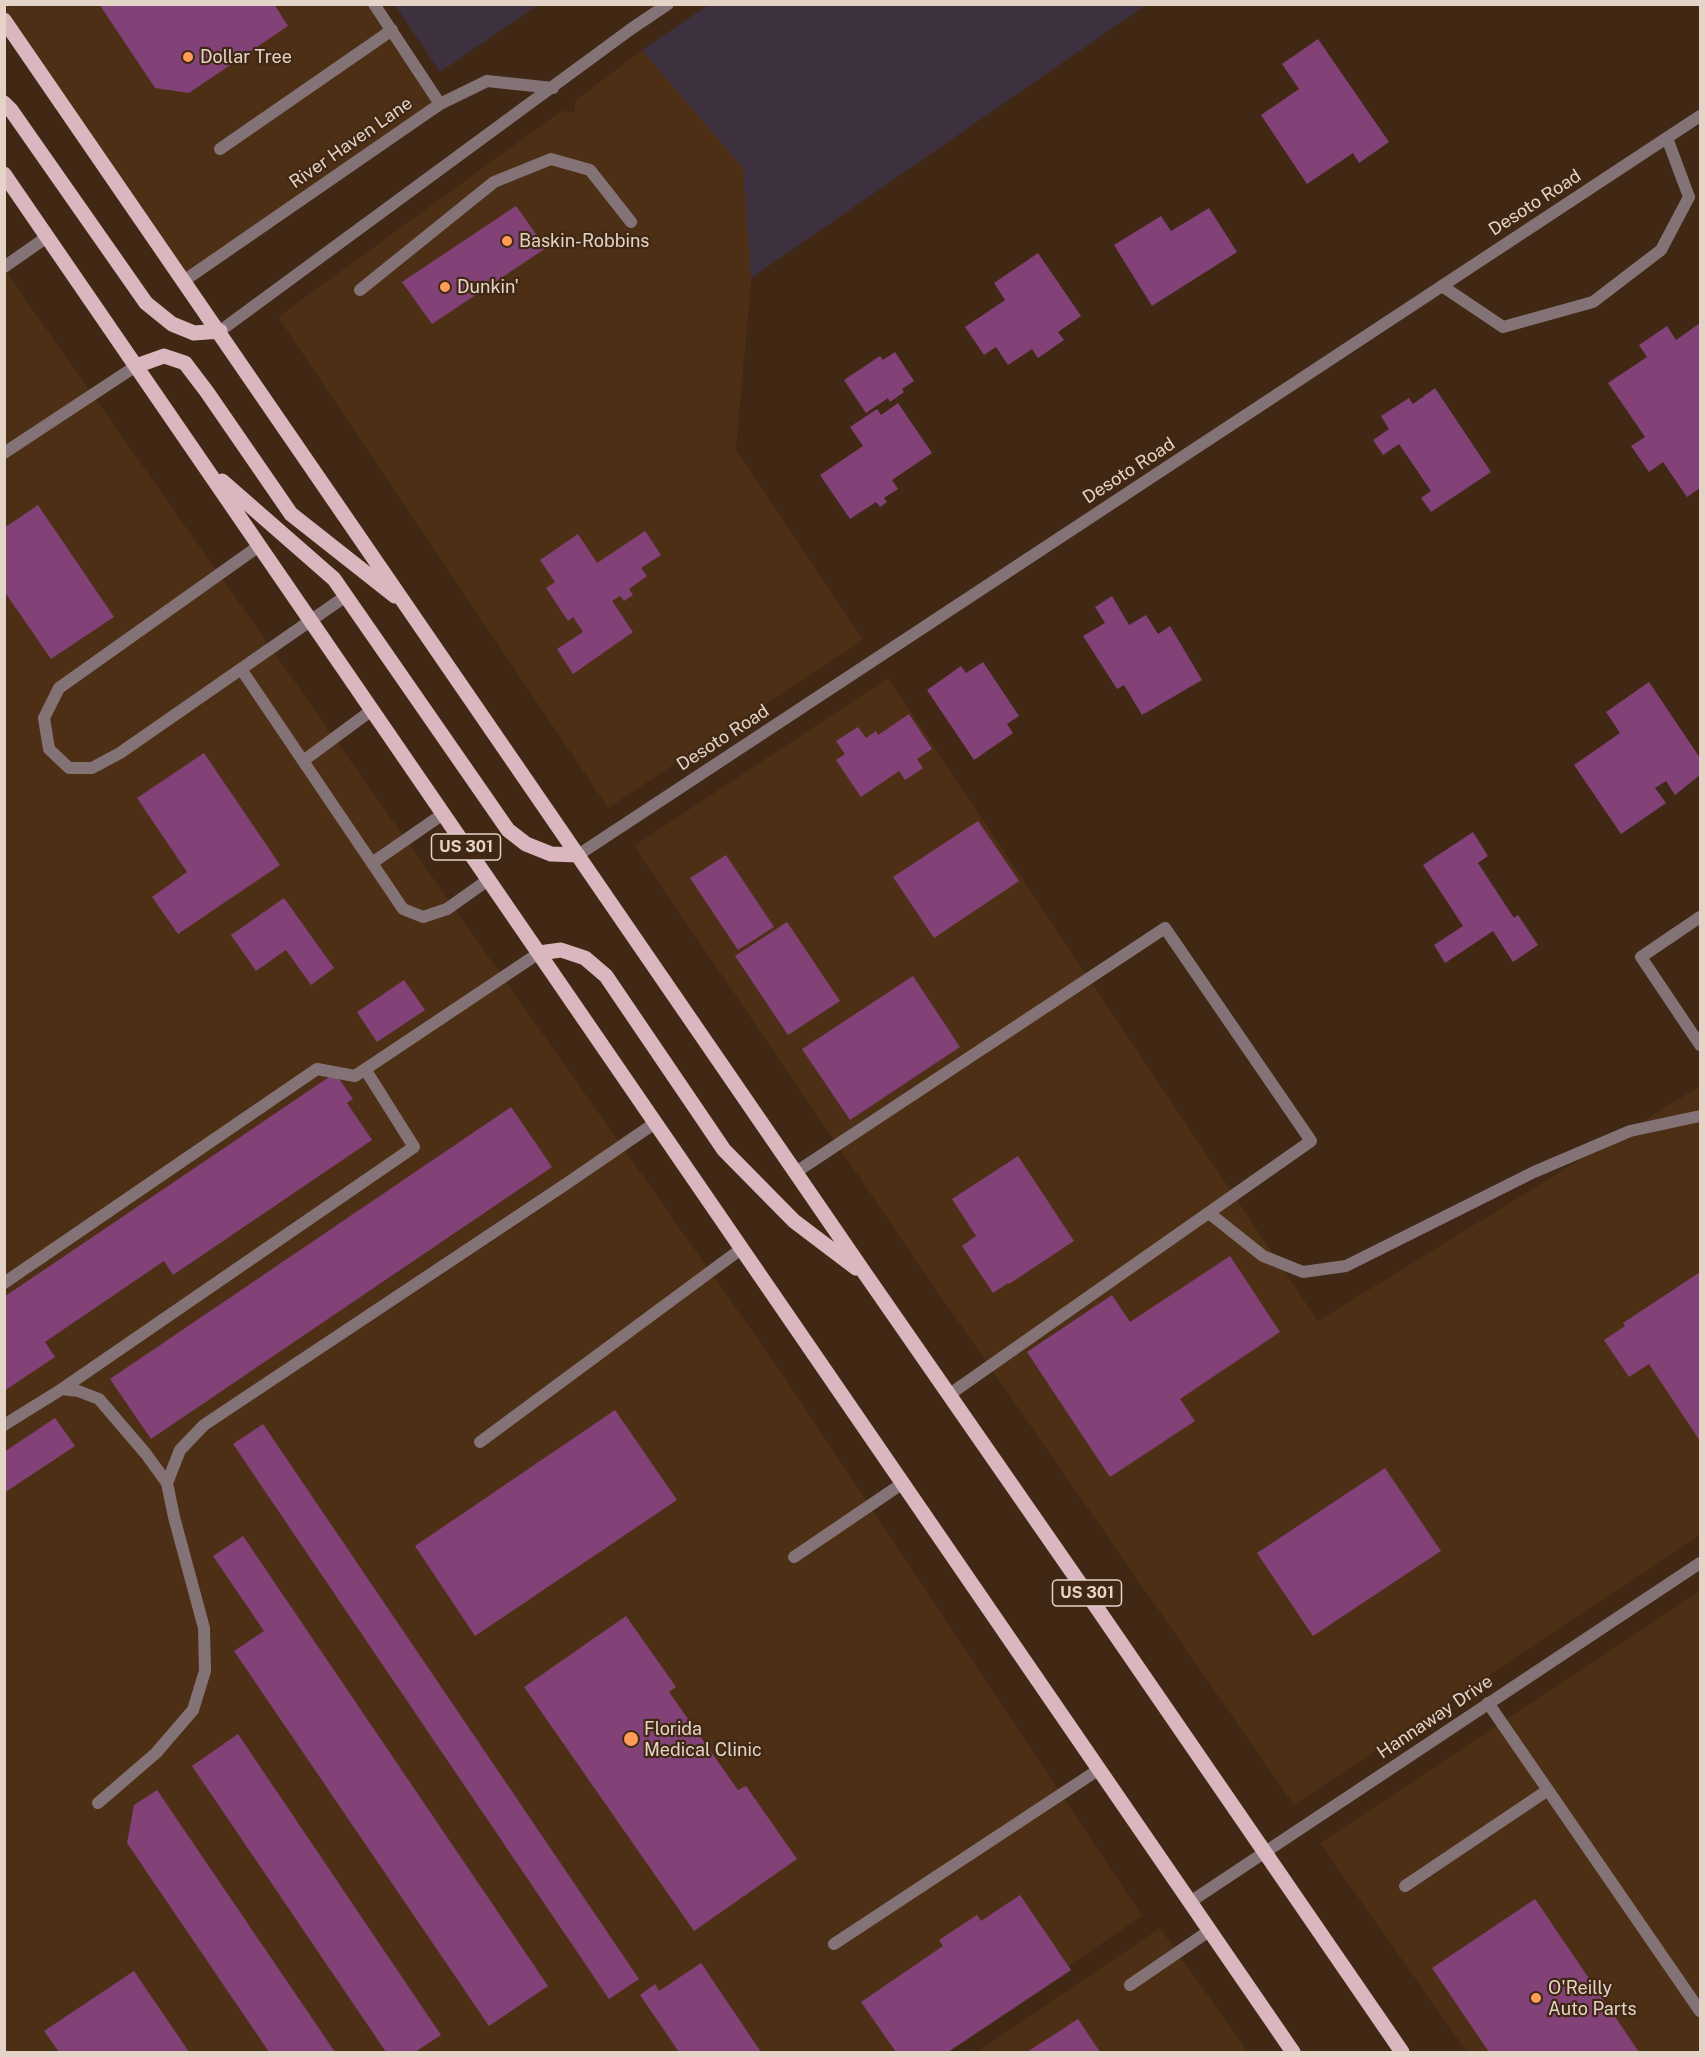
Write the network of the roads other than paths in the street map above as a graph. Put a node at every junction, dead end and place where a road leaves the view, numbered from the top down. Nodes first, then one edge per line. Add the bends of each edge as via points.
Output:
1 (374, 4) edge
2 (668, 4) edge
3 (4, 20) edge
4 (392, 30) junction
5 (554, 88) junction
6 (440, 104) junction
7 (7, 109) edge
8 (1701, 116) edge
9 (1667, 138) junction
10 (220, 149) dead end
11 (4, 174) edge
12 (631, 222) dead end
13 (47, 237) junction
14 (4, 267) edge
15 (185, 280) junction
16 (1442, 286) junction
17 (360, 290) dead end
18 (220, 331) junction
19 (136, 366) junction
20 (4, 453) edge
21 (204, 465) junction
22 (260, 546) junction
23 (346, 596) junction
24 (407, 605) junction
25 (311, 621) junction
26 (241, 669) junction
27 (372, 710) junction
28 (303, 760) junction
29 (443, 814) junction
30 (578, 855) junction
31 (372, 863) junction
32 (488, 880) junction
33 (1701, 917) edge
34 (539, 953) junction
35 (1701, 1046) edge
36 (365, 1069) junction
37 (1701, 1116) edge
38 (655, 1123) junction
39 (796, 1172) junction
40 (1209, 1213) junction
41 (741, 1249) junction
42 (866, 1275) junction
43 (4, 1283) edge
44 (62, 1389) junction
45 (950, 1394) junction
46 (4, 1425) edge
47 (480, 1442) dead end
48 (167, 1483) junction
49 (903, 1483) junction
50 (794, 1557) dead end
51 (1701, 1563) edge
52 (1488, 1704) junction
53 (1098, 1770) junction
54 (1548, 1790) junction
55 (98, 1803) dead end
56 (1265, 1851) junction
57 (1405, 1886) dead end
58 (1190, 1902) junction
59 (1209, 1931) junction
60 (834, 1944) dead end
61 (1130, 1985) dead end
62 (1701, 2012) edge
63 (1293, 2052) edge
64 (1402, 2052) edge

1 - 4 street
2 - 5 street
3 - 15 main road, US 301
4 - 6 street
4 - 10 street
5 - 6 street, River Haven Lane via 487,81
5 - 18 street
6 - 15 street, River Haven Lane
7 - 18 main road via 146,303 172,324 194,333
8 - 9 street, Desoto Road
9 - 16 street, Desoto Road
9 - 16 street via 1689,196 1661,250 1593,302 1503,327
11 - 13 main road, US 301
12 - 17 street via 590,170 551,159 494,182
13 - 14 street
13 - 19 main road, US 301
15 - 18 main road, US 301
16 - 30 street, Desoto Road
18 - 24 main road, US 301
19 - 20 street
19 - 21 main road, US 301
19 - 24 main road via 164,356 184,363 291,513
21 - 22 main road, US 301
21 - 23 main road via 334,579
22 - 25 main road, US 301
22 - 26 street via 59,688 44,718 49,749 69,768 92,768 120,753
23 - 25 street
23 - 30 main road via 508,830 526,844 551,854
24 - 30 main road, US 301
25 - 26 street
25 - 27 main road, US 301
26 - 28 street
27 - 28 street
27 - 29 main road, US 301
28 - 31 street
29 - 31 street
29 - 32 main road, US 301
30 - 39 main road, US 301
31 - 32 street via 403,909 423,917 447,909
32 - 34 main road, US 301
33 - 35 street via 1641,957
34 - 36 street
34 - 38 main road, US 301
34 - 42 main road via 561,950 585,958 606,976 724,1150 794,1221
36 - 43 street via 355,1076 317,1069
36 - 44 street via 414,1147
37 - 40 street via 1630,1131 1534,1172 1346,1266 1304,1272 1263,1256
38 - 41 main road, US 301
38 - 48 street via 204,1425 180,1450
39 - 40 street via 1166,928 1311,1141
39 - 42 main road, US 301
40 - 45 street
41 - 47 street
41 - 49 main road, US 301
42 - 45 main road, US 301
44 - 46 street
44 - 48 street via 99,1399
45 - 56 main road, US 301
48 - 55 street via 204,1628 205,1671 193,1710 156,1753
49 - 50 street
49 - 53 main road, US 301
51 - 52 street, Hannaway Drive
52 - 54 street
52 - 56 street, Hannaway Drive
53 - 58 main road, US 301
53 - 60 street
54 - 57 street
54 - 62 street
56 - 58 street, Hannaway Drive
56 - 64 main road, US 301
58 - 59 main road, US 301
59 - 61 street
59 - 63 main road, US 301

